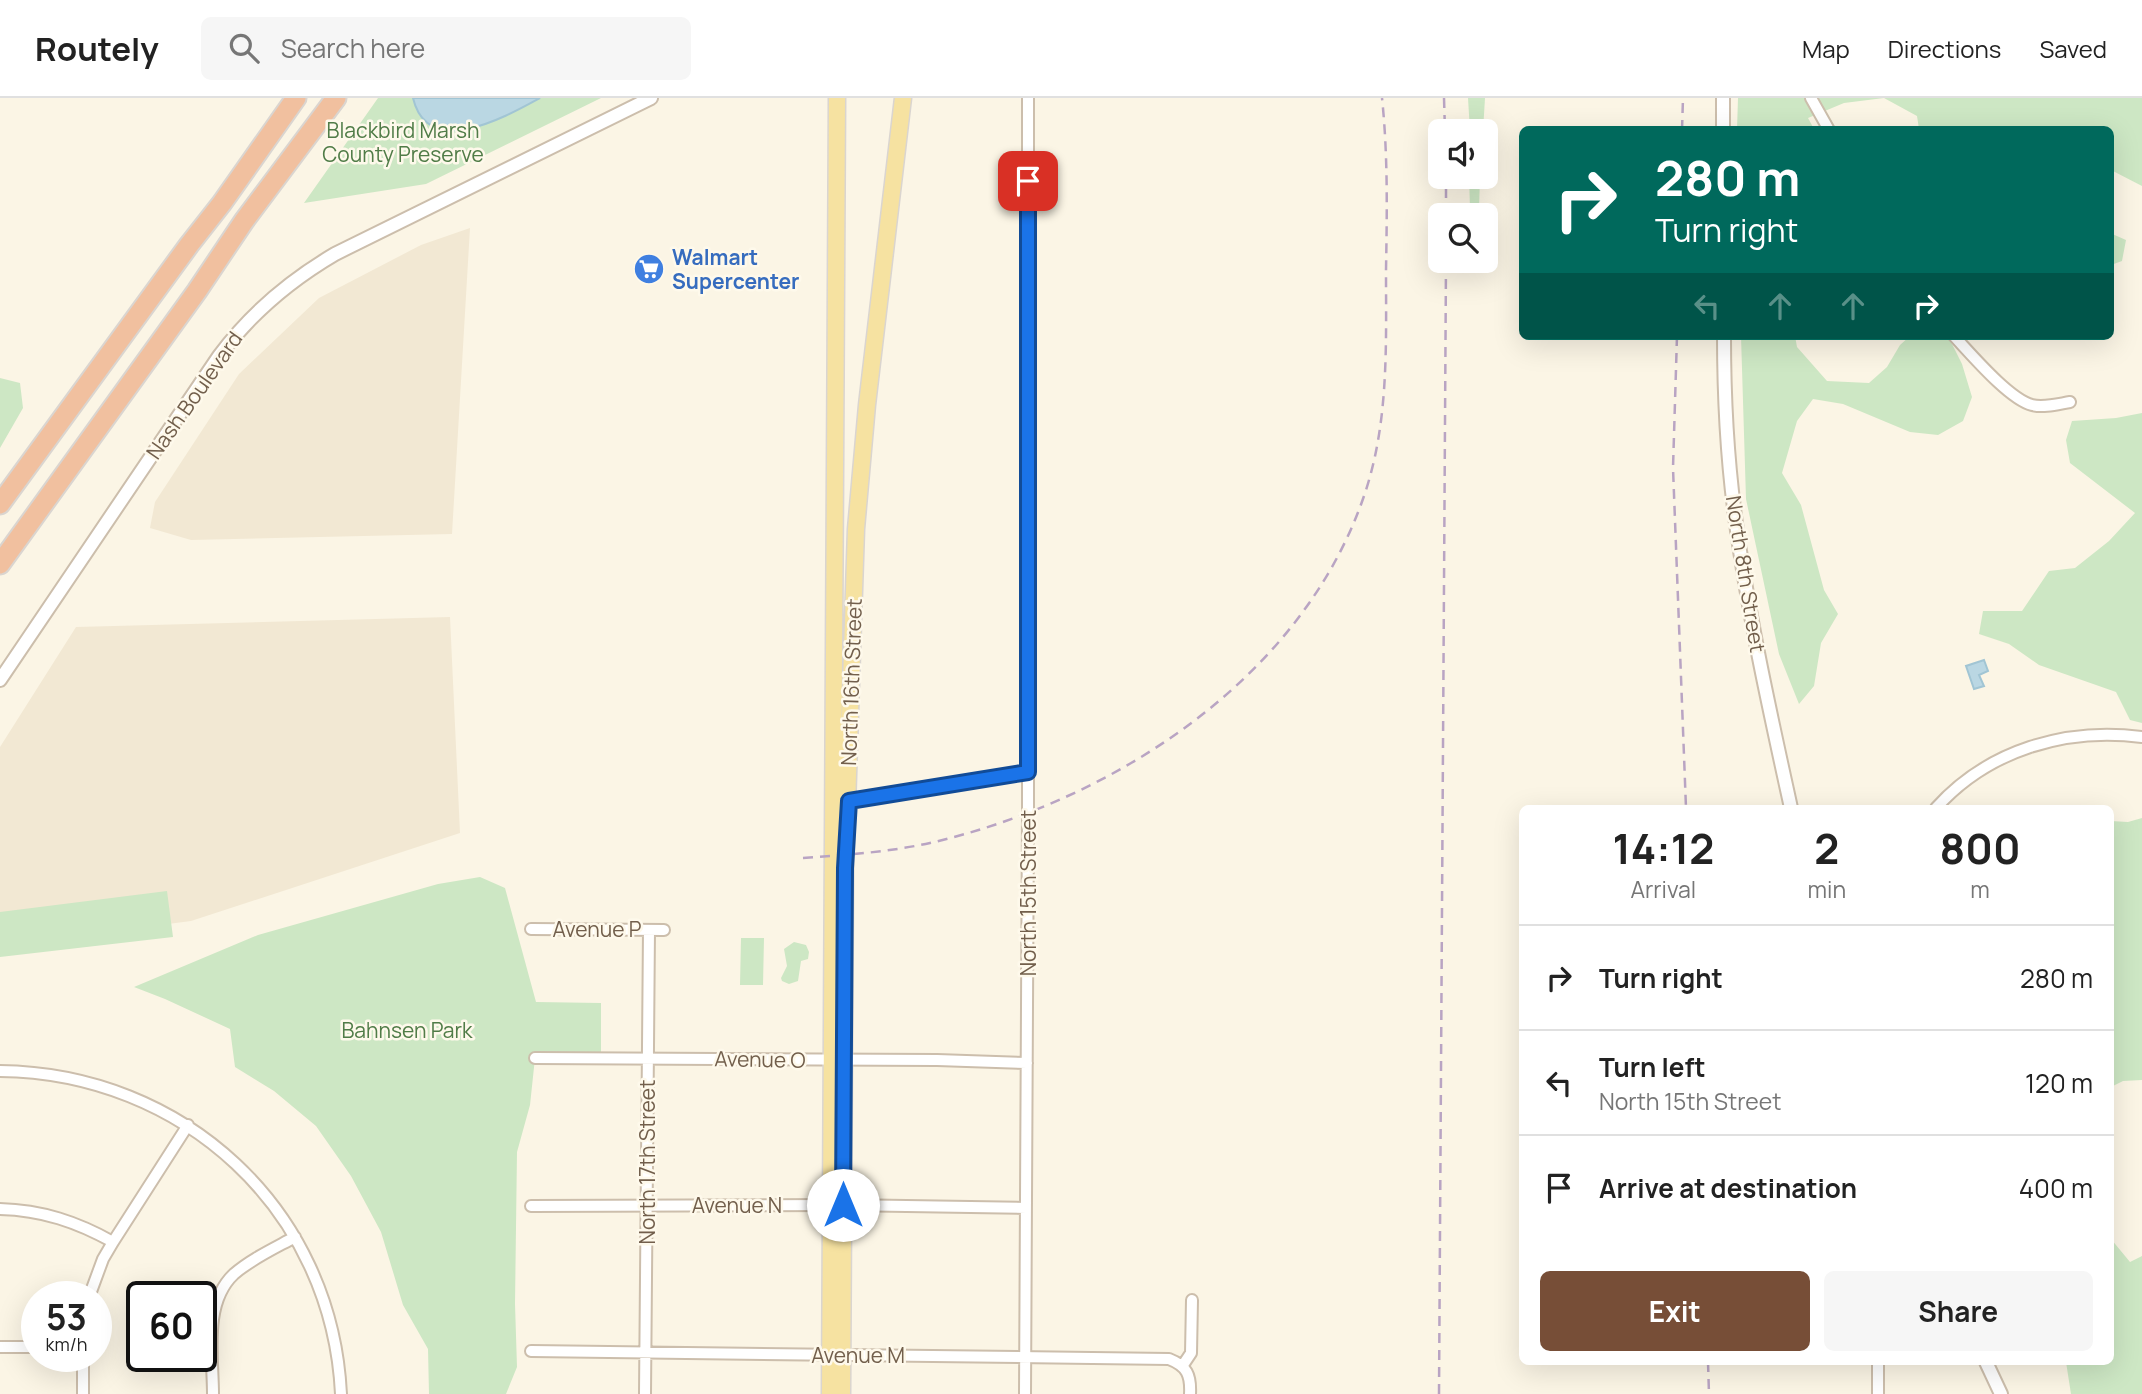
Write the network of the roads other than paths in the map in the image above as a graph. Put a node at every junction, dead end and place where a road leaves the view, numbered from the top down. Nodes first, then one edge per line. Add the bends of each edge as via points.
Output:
1 (296, 98) edge
2 (336, 98) edge
3 (651, 98) edge
4 (837, 98) edge
5 (903, 98) edge
6 (1028, 98) edge
7 (1723, 98) edge
8 (1811, 98) edge
9 (1723, 126) edge
10 (1827, 126) edge
11 (1724, 340) edge
12 (1958, 340) edge
13 (2070, 402) dead end
14 (0, 504) edge
15 (0, 564) edge
16 (0, 680) edge
17 (2142, 737) edge
18 (1028, 772) junction
19 (849, 801) junction
20 (1790, 805) edge
21 (1939, 805) edge
22 (531, 929) dead end
23 (649, 930) junction
24 (664, 930) dead end
25 (535, 1058) dead end
26 (648, 1058) junction
27 (838, 1060) junction
28 (1027, 1063) junction
29 (0, 1070) edge
30 (188, 1125) junction
31 (647, 1205) junction
32 (837, 1205) junction
33 (531, 1206) dead end
34 (1026, 1208) junction
35 (0, 1209) edge
36 (295, 1237) junction
37 (113, 1242) junction
38 (95, 1281) edge
39 (1192, 1300) dead end
40 (0, 1347) edge
41 (21, 1347) edge
42 (531, 1351) dead end
43 (646, 1352) junction
44 (836, 1354) junction
45 (1025, 1356) junction
46 (1183, 1365) junction
47 (1878, 1365) edge
48 (1987, 1365) edge
49 (83, 1372) edge
50 (83, 1394) edge
51 (213, 1394) edge
52 (341, 1394) edge
53 (645, 1394) edge
54 (830, 1394) edge
55 (842, 1394) edge
56 (1025, 1394) edge
57 (1190, 1394) edge
58 (1878, 1394) edge
59 (2001, 1394) edge

1 - 14 highway
2 - 15 highway
3 - 16 street, Nash Boulevard via 335,254 272,297 219,356
4 - 27 main road, North 16th Street
5 - 19 main road, North 16th Street via 858,503
6 - 18 street, North 15th Street
7 - 9 street
8 - 10 street
11 - 20 street, North 8th Street via 1735,516
12 - 13 street via 2026,402 2038,406
17 - 21 street via 2092,734 2036,744 1961,784
18 - 19 street
18 - 28 street, North 15th Street
19 - 27 main road, North 16th Street
22 - 23 street, Avenue P
23 - 24 street, Avenue P
23 - 26 street, North 17th Street
25 - 26 street, Avenue O
26 - 27 street, Avenue O
26 - 31 street, North 17th Street
27 - 28 street, Avenue O
27 - 32 main road, North 16th Street
28 - 34 street, North 15th Street
29 - 30 street via 50,1073 103,1085
30 - 36 street via 255,1182
30 - 37 street
31 - 32 street, Avenue N
31 - 33 street, Avenue N
31 - 43 street, North 17th Street
32 - 34 street, Avenue N
32 - 44 main road, North 16th Street
34 - 45 street, North 15th Street
35 - 37 street via 57,1217
36 - 51 street via 243,1267 219,1295 213,1321
36 - 52 street via 329,1317
37 - 38 street
39 - 46 street via 1191,1353
40 - 41 street
42 - 43 street, Avenue M
43 - 44 street, Avenue M
43 - 53 street, North 17th Street
44 - 45 street, Avenue M
44 - 54 main road, North 16th Street
44 - 55 main road, North 16th Street
45 - 46 street, Avenue M via 1169,1359
45 - 56 street, North 15th Street
46 - 57 street
47 - 58 street
48 - 59 street
49 - 50 street

